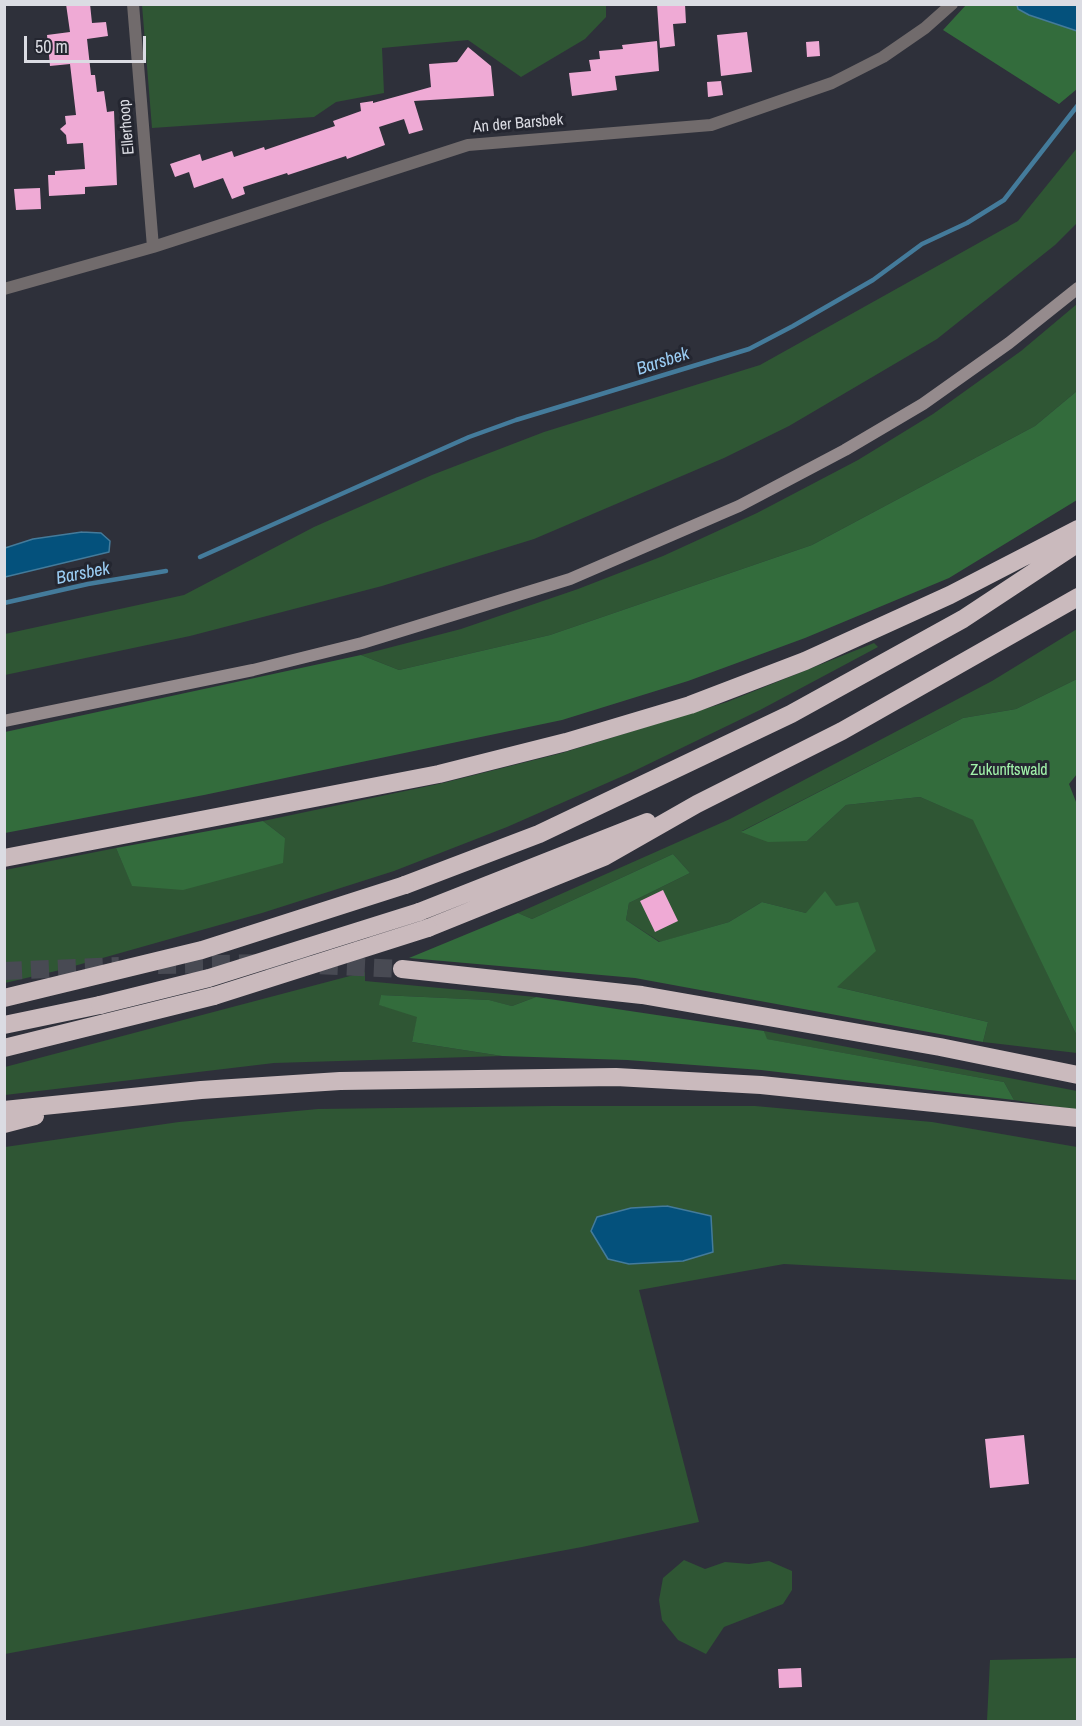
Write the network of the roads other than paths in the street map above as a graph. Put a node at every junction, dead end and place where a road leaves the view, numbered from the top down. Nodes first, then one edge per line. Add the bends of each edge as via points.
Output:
1 (133, 4) edge
2 (952, 4) edge
3 (153, 247) junction
4 (1077, 288) edge
5 (4, 289) edge
6 (1077, 529) edge
7 (1077, 543) edge
8 (1077, 597) edge
9 (4, 721) edge
10 (4, 858) edge
11 (423, 920) junction
12 (402, 969) tunnel mouth
13 (4, 998) edge
14 (4, 1025) edge
15 (4, 1048) edge
16 (1077, 1075) edge
17 (103, 1100) junction
18 (4, 1110) edge
19 (1077, 1118) edge
20 (4, 1124) edge

1 - 3 street, Ellerhoop
2 - 3 street, An der Barsbek via 883,57 832,83 711,126 468,144
3 - 5 street, An der Barsbek
4 - 9 main road via 1010,343 924,404 845,450 739,506 570,579 362,643 253,670
6 - 10 highway via 950,595 815,657 678,709 439,774
7 - 13 highway, bridge via 963,619 791,714 539,834 405,885 202,950
8 - 11 highway via 842,731 604,856
11 - 14 highway, bridge via 100,1005
11 - 15 highway, bridge via 214,996
12 - 16 highway via 642,995
17 - 18 highway
17 - 19 highway via 340,1081 616,1077 761,1085
17 - 20 highway

